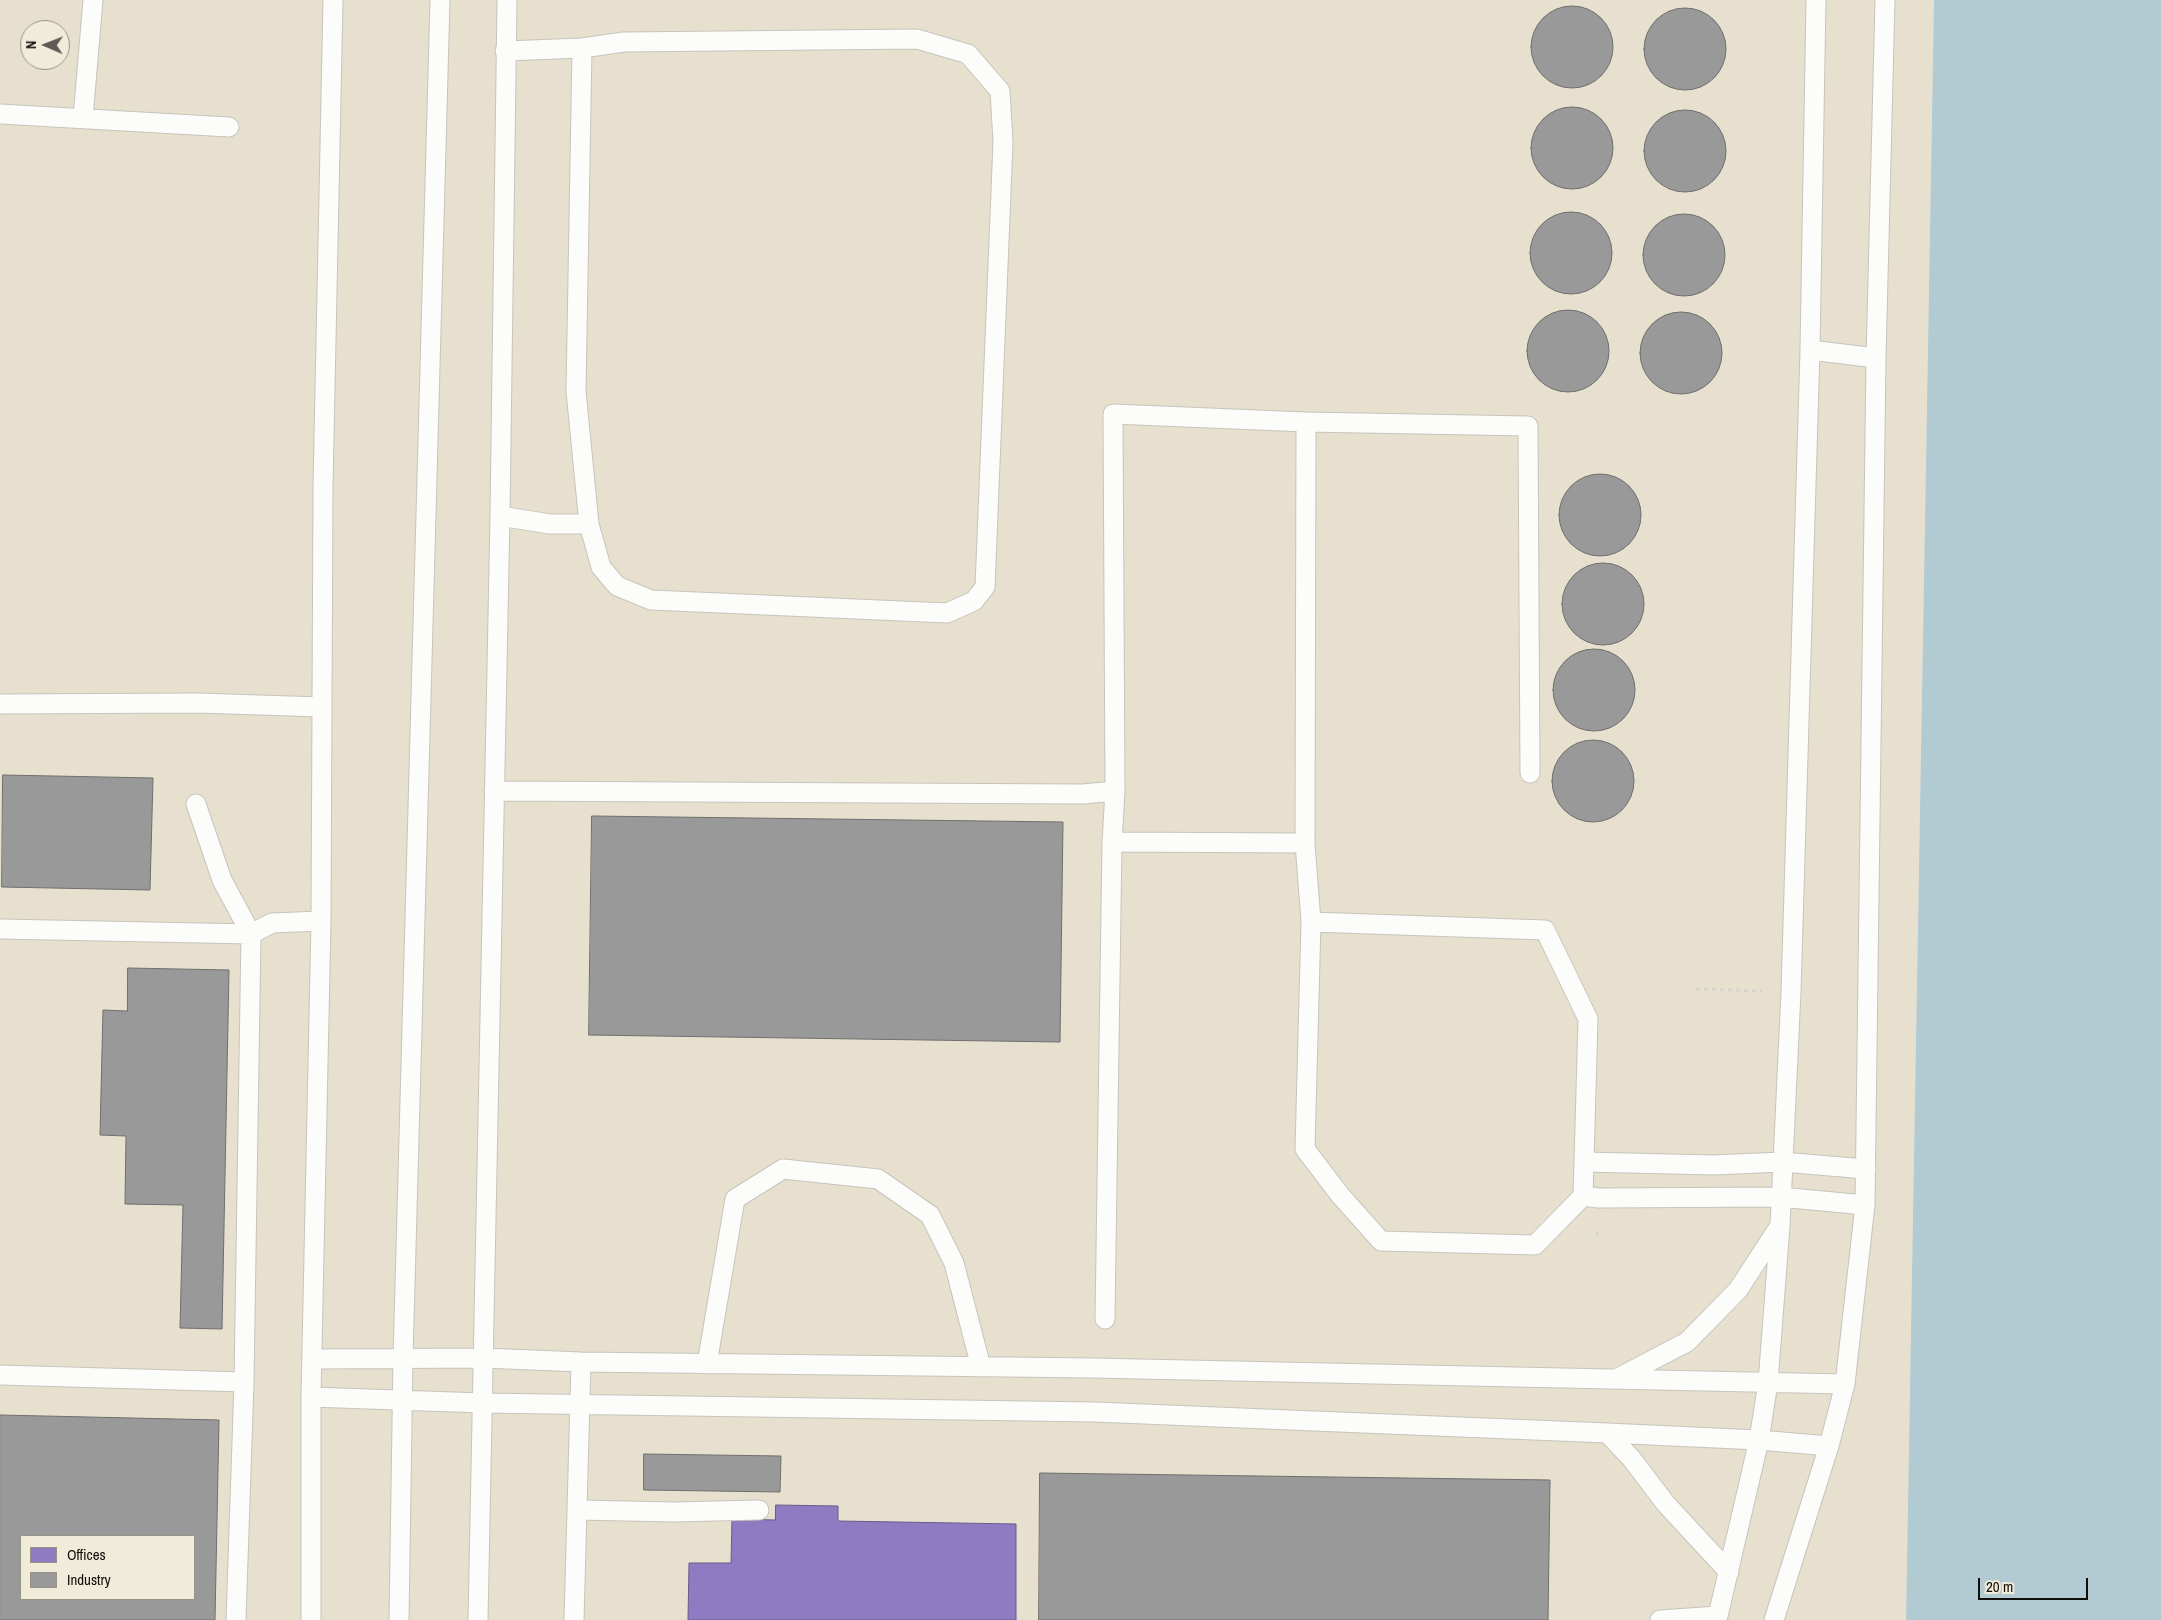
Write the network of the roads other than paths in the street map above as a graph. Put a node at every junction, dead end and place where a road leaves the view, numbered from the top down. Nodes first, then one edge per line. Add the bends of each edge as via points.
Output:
1 (93, 0) edge
2 (333, 0) edge
3 (440, 0) edge
4 (507, 0) edge
5 (1816, 0) edge
6 (1885, 0) edge
7 (582, 48) junction
8 (505, 51) junction
9 (0, 114) edge
10 (83, 118) junction
11 (229, 127) dead end
12 (1810, 350) junction
13 (1876, 358) junction
14 (1306, 422) junction
15 (500, 516) junction
16 (588, 524) junction
17 (0, 704) edge
18 (321, 707) junction
19 (1530, 772) dead end
20 (494, 791) junction
21 (1115, 791) junction
22 (196, 804) dead end
23 (1112, 842) junction
24 (1305, 843) junction
25 (320, 921) junction
26 (1311, 922) junction
27 (0, 929) edge
28 (251, 934) junction
29 (1584, 1162) junction
30 (1782, 1162) junction
31 (1866, 1168) junction
32 (1583, 1196) junction
33 (1780, 1197) junction
34 (1866, 1205) junction
35 (1780, 1226) junction
36 (1105, 1319) dead end
37 (403, 1358) junction
38 (483, 1358) junction
39 (312, 1359) junction
40 (581, 1362) junction
41 (708, 1364) junction
42 (981, 1367) junction
43 (0, 1375) edge
44 (1615, 1380) junction
45 (244, 1382) junction
46 (1768, 1383) junction
47 (1845, 1384) junction
48 (311, 1397) junction
49 (402, 1400) junction
50 (482, 1403) junction
51 (579, 1404) junction
52 (1607, 1433) junction
53 (1759, 1440) junction
54 (1829, 1446) junction
55 (577, 1510) junction
56 (759, 1510) dead end
57 (1729, 1572) junction
58 (1717, 1618) edge
59 (236, 1620) edge
60 (311, 1620) edge
61 (399, 1620) edge
62 (478, 1620) edge
63 (574, 1620) edge
64 (1660, 1620) edge
65 (1774, 1620) edge

1 - 10 lane
2 - 18 lane
3 - 37 lane
4 - 8 lane
5 - 12 lane
6 - 13 lane
7 - 8 lane
7 - 16 lane via 576,391
7 - 16 lane via 624,42 917,39 968,54 1000,91 1003,142 985,587 974,601 947,613 651,600 617,586 601,567
8 - 15 lane
9 - 10 lane
10 - 11 lane
12 - 13 lane
12 - 30 lane
13 - 31 lane
14 - 19 lane via 1528,426
14 - 21 lane via 1113,414
14 - 24 lane
15 - 16 lane via 550,524
15 - 20 lane
17 - 18 lane via 198,703
18 - 25 lane
20 - 21 lane via 1073,794
20 - 38 lane
21 - 23 lane
22 - 28 lane via 222,880
23 - 24 lane
23 - 36 lane
24 - 26 lane
25 - 28 lane via 272,923
25 - 39 lane
26 - 29 lane via 1545,930 1588,1019
26 - 32 lane via 1305,1149 1380,1242 1535,1245
27 - 28 lane
28 - 45 lane
29 - 30 lane via 1713,1165
29 - 32 lane
30 - 31 lane
30 - 33 lane
31 - 34 lane
32 - 33 lane
33 - 34 lane
33 - 35 lane
34 - 47 lane
35 - 44 lane via 1738,1290 1687,1342
35 - 46 lane
37 - 38 lane
37 - 39 lane
37 - 49 lane
38 - 40 lane
38 - 50 lane
39 - 48 lane
40 - 41 lane
40 - 51 lane
41 - 42 lane
41 - 42 lane via 735,1199 784,1169 878,1179 930,1215 954,1262
42 - 44 lane
43 - 45 lane
44 - 46 lane
45 - 59 lane
46 - 47 lane
46 - 53 lane
47 - 54 lane
48 - 49 lane
48 - 60 lane
49 - 50 lane
49 - 61 lane
50 - 51 lane
50 - 62 lane
51 - 52 lane via 1095,1412
51 - 55 lane
52 - 53 lane
52 - 57 lane
53 - 54 lane
53 - 57 lane
54 - 65 lane
55 - 56 lane
55 - 63 lane
57 - 58 lane
58 - 64 lane

